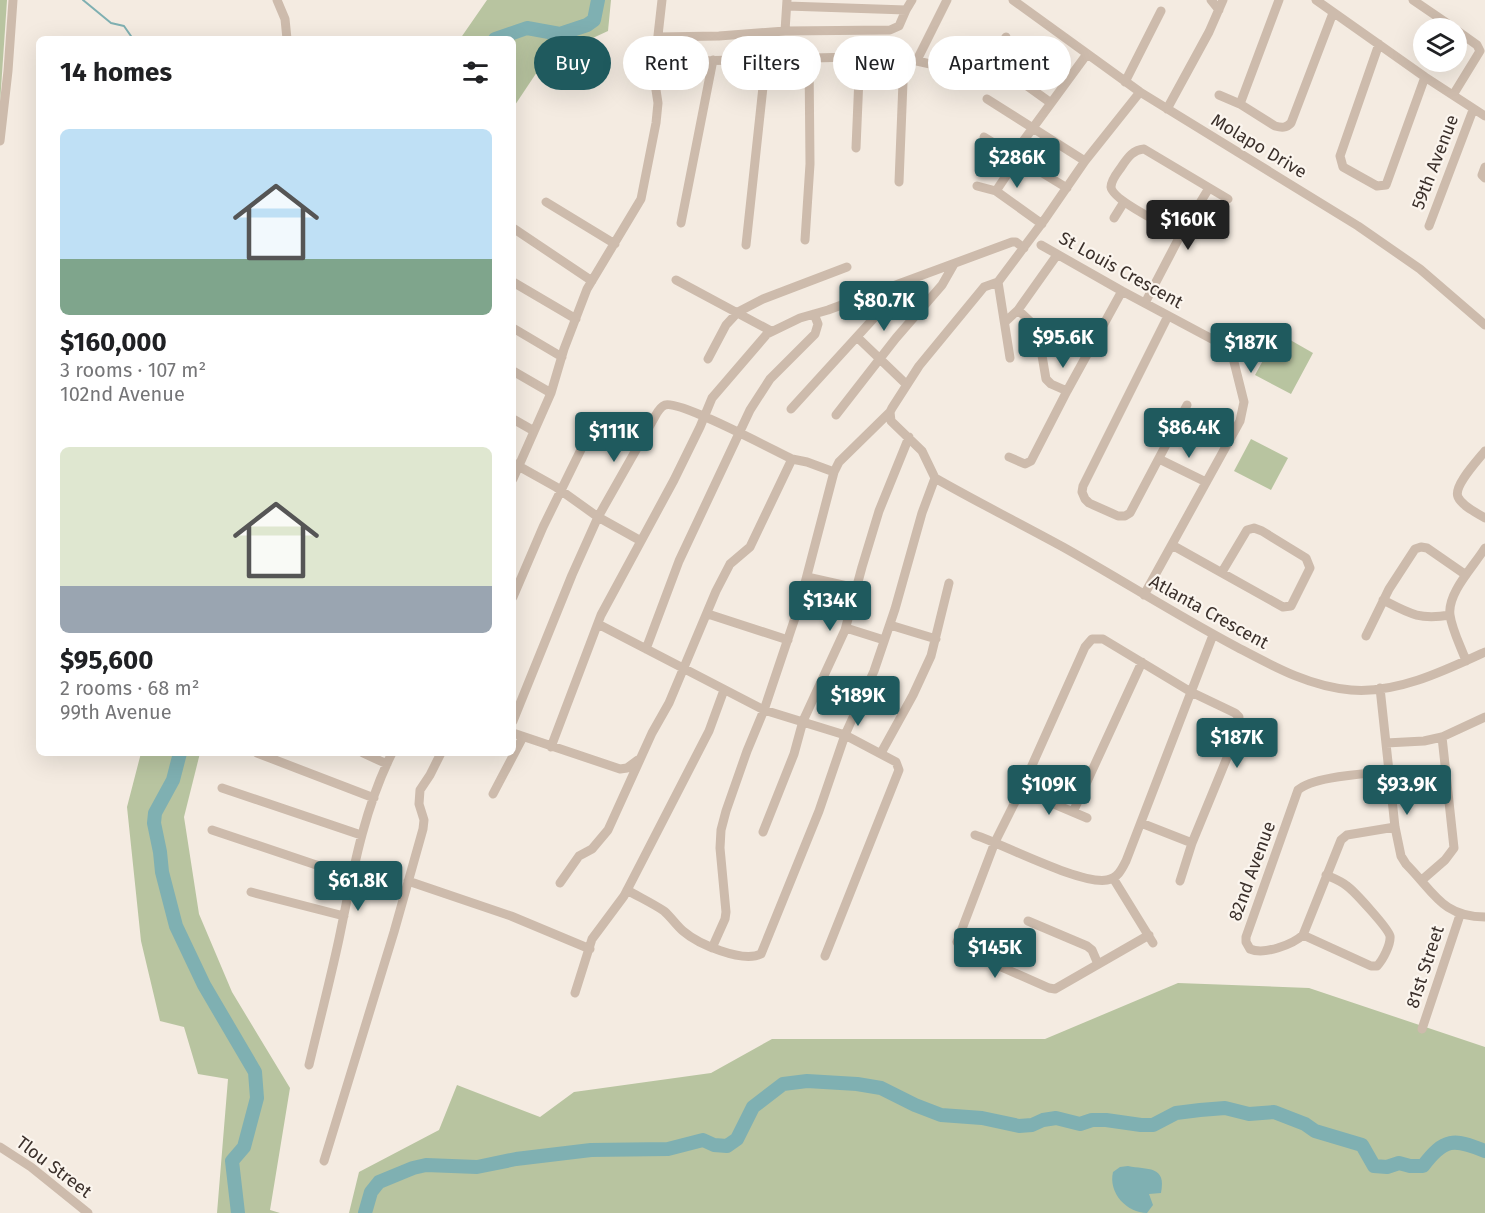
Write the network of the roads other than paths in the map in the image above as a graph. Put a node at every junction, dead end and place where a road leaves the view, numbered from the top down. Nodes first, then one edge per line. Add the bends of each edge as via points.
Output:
1 (13, 0) edge
2 (276, 0) edge
3 (662, 0) edge
4 (912, 0) edge
5 (947, 0) edge
6 (1013, 0) edge
7 (1033, 0) edge
8 (1210, 0) edge
9 (1223, 0) edge
10 (1279, 0) edge
11 (1316, 0) edge
12 (1413, 0) edge
13 (787, 3) edge
14 (1024, 8) junction
15 (906, 10) junction
16 (1219, 10) junction
17 (1161, 11) dead end
18 (1333, 13) junction
19 (1439, 18) edge
20 (785, 31) junction
21 (287, 36) edge
22 (658, 36) edge
23 (709, 36) edge
24 (1467, 38) edge
25 (1380, 44) junction
26 (1087, 54) junction
27 (709, 60) edge
28 (713, 60) junction
29 (721, 60) edge
30 (917, 60) joint
31 (928, 63) edge
32 (1425, 76) junction
33 (1125, 82) junction
34 (656, 90) edge
35 (763, 90) edge
36 (809, 90) edge
37 (858, 90) edge
38 (903, 90) edge
39 (1033, 90) edge
40 (1140, 92) junction
41 (1219, 95) dead end
42 (1454, 95) junction
43 (987, 99) dead end
44 (1051, 103) junction
45 (1240, 104) junction
46 (1167, 110) junction
47 (1473, 110) junction
48 (1485, 116) edge
49 (1033, 128) junction
50 (984, 137) dead end
51 (0, 141) edge
52 (856, 148) dead end
53 (1015, 156) junction
54 (1085, 161) junction
55 (1485, 167) edge
56 (1485, 178) edge
57 (899, 182) dead end
58 (977, 186) dead end
59 (1067, 188) junction
60 (1209, 188) junction
61 (996, 190) junction
62 (1228, 199) dead end
63 (546, 202) dead end
64 (1124, 202) junction
65 (1114, 218) dead end
66 (681, 223) dead end
67 (1042, 224) junction
68 (1428, 226) dead end
69 (516, 230) edge
70 (1181, 234) junction
71 (805, 240) dead end
72 (615, 244) junction
73 (746, 245) dead end
74 (1041, 245) dead end
75 (1024, 248) junction
76 (1057, 255) junction
77 (954, 264) junction
78 (847, 267) dead end
79 (676, 280) dead end
80 (592, 281) junction
81 (998, 282) junction
82 (903, 283) junction
83 (516, 284) edge
84 (1122, 291) junction
85 (1145, 303) junction
86 (1018, 310) junction
87 (738, 312) junction
88 (814, 314) junction
89 (1168, 316) junction
90 (576, 319) junction
91 (1005, 322) junction
92 (1485, 325) edge
93 (516, 330) edge
94 (771, 331) junction
95 (857, 337) junction
96 (562, 357) junction
97 (880, 358) junction
98 (1010, 358) dead end
99 (708, 359) dead end
100 (516, 373) edge
101 (906, 384) junction
102 (1067, 391) junction
103 (551, 393) junction
104 (1188, 405) dead end
105 (791, 409) dead end
106 (890, 412) junction
107 (836, 415) dead end
108 (704, 417) junction
109 (596, 419) dead end
110 (516, 420) edge
111 (534, 431) junction
112 (739, 434) junction
113 (909, 437) junction
114 (1485, 451) edge
115 (1009, 457) dead end
116 (792, 459) junction
117 (1159, 459) junction
118 (516, 465) edge
119 (834, 472) junction
120 (935, 478) junction
121 (1206, 482) junction
122 (562, 491) junction
123 (598, 517) junction
124 (1485, 519) edge
125 (641, 541) junction
126 (1172, 545) junction
127 (1484, 552) edge
128 (1222, 572) junction
129 (1466, 575) junction
130 (807, 577) junction
131 (949, 583) dead end
132 (856, 588) junction
133 (516, 590) edge
134 (1144, 595) junction
135 (1383, 600) junction
136 (708, 614) junction
137 (1450, 615) junction
138 (598, 624) junction
139 (890, 625) junction
140 (846, 628) junction
141 (1213, 635) junction
142 (1366, 636) dead end
143 (936, 639) junction
144 (788, 640) junction
145 (885, 640) junction
146 (646, 649) junction
147 (1485, 652) edge
148 (1466, 661) junction
149 (1142, 662) junction
150 (684, 670) junction
151 (1380, 688) junction
152 (724, 690) junction
153 (1191, 692) junction
154 (764, 710) junction
155 (516, 714) edge
156 (1485, 717) edge
157 (803, 721) junction
158 (516, 734) edge
159 (844, 735) junction
160 (523, 736) junction
161 (1443, 737) junction
162 (1386, 743) junction
163 (551, 747) junction
164 (516, 750) edge
165 (881, 753) junction
166 (265, 756) edge
167 (370, 756) edge
168 (391, 756) edge
169 (440, 756) edge
170 (513, 756) edge
171 (640, 758) junction
172 (387, 764) junction
173 (1390, 771) junction
174 (222, 788) dead end
175 (1021, 790) junction
176 (493, 794) dead end
177 (374, 798) junction
178 (1072, 812) junction
179 (1087, 818) dead end
180 (1141, 823) junction
181 (1395, 827) junction
182 (212, 830) dead end
183 (763, 832) dead end
184 (361, 835) junction
185 (975, 836) dead end
186 (995, 842) junction
187 (1192, 843) junction
188 (1326, 875) junction
189 (352, 877) junction
190 (1113, 878) junction
191 (1422, 880) junction
192 (408, 881) junction
193 (1180, 881) dead end
194 (560, 883) dead end
195 (627, 890) junction
196 (251, 892) dead end
197 (1460, 915) junction
198 (344, 916) junction
199 (1485, 917) edge
200 (1028, 921) dead end
201 (1303, 935) junction
202 (712, 948) junction
203 (590, 949) junction
204 (825, 956) dead end
205 (1098, 963) junction
206 (575, 993) dead end
207 (1422, 1029) dead end
208 (309, 1065) dead end
209 (0, 1147) edge
210 (324, 1161) dead end
211 (88, 1213) edge

1 - 51 street
2 - 21 street via 285,19
3 - 22 street
4 - 15 street
5 - 30 street
6 - 14 street, Molapo Drive
7 - 14 street
8 - 16 street
9 - 16 street
10 - 45 street
11 - 18 street
12 - 19 street
13 - 15 street
13 - 20 street
14 - 26 street, Molapo Drive
15 - 20 street via 899,26 890,30
16 - 46 street
17 - 33 street
18 - 25 street
18 - 45 street via 1292,123 1275,126
20 - 23 street
24 - 42 street via 1480,51
25 - 32 street
25 - 32 street via 1340,156 1343,167 1377,186 1386,185
26 - 33 street, Molapo Drive
26 - 44 street
27 - 28 street
28 - 29 street
28 - 66 street
30 - 31 street
32 - 42 street
33 - 40 street, Molapo Drive
34 - 72 street via 656,123 641,199
35 - 73 street
36 - 71 street
37 - 52 street
38 - 57 street
39 - 44 street
40 - 46 street, Molapo Drive
40 - 54 street
41 - 45 street
42 - 47 street
43 - 49 street
44 - 49 street
46 - 92 street, Molapo Drive via 1366,232 1420,269
47 - 48 street
47 - 68 street, 59th Avenue
49 - 53 street
49 - 54 street
50 - 53 street
53 - 59 street
53 - 61 street
54 - 59 street
55 - 56 street
58 - 61 street
59 - 67 street
60 - 62 street
60 - 64 street via 1155,154 1137,150 1129,155 1111,186
60 - 70 street
61 - 67 street
63 - 72 street
64 - 65 street
64 - 70 street
67 - 75 street
69 - 80 street
70 - 85 street
72 - 80 street
74 - 76 street, St Louis Crescent
75 - 77 street via 1012,242
75 - 81 street
76 - 84 street, St Louis Crescent
76 - 86 street
77 - 82 street
77 - 97 street via 942,285
78 - 87 street via 764,298
79 - 87 street
80 - 90 street
81 - 91 street
81 - 101 street via 984,287
82 - 88 street
82 - 95 street
83 - 90 street
84 - 85 street, St Louis Crescent
84 - 102 street
85 - 89 street, St Louis Crescent
86 - 91 street
86 - 102 street via 1038,332 1046,379
87 - 94 street
87 - 99 street via 726,325
88 - 94 street
88 - 112 street via 818,324 815,334 770,379
89 - 117 street via 1083,486 1084,499 1125,516
89 - 121 street, St Louis Crescent via 1225,346 1233,358 1244,402 1240,422
90 - 96 street
91 - 98 street
93 - 96 street
94 - 108 street via 712,398
95 - 97 street
95 - 105 street
96 - 103 street
97 - 101 street
97 - 107 street
100 - 103 street
101 - 106 street
102 - 115 street via 1031,461 1025,464
103 - 111 street
104 - 117 street
106 - 113 street via 891,421
106 - 119 street via 839,462
108 - 112 street
108 - 123 street via 664,405
108 - 125 street
109 - 122 street
110 - 111 street
111 - 118 street
112 - 116 street
112 - 146 street via 679,561
113 - 120 street via 922,451
113 - 132 street via 887,490
114 - 124 street via 1457,491 1463,502
116 - 119 street
116 - 136 street via 750,547 730,564
117 - 121 street
118 - 122 street
119 - 130 street
120 - 134 street, Atlanta Crescent
120 - 139 street
121 - 126 street, St Louis Crescent
122 - 123 street
122 - 133 street
123 - 125 street
123 - 155 street
125 - 138 street
126 - 128 street
126 - 134 street, St Louis Crescent
127 - 129 street
128 - 128 street via 1287,607 1296,599 1310,568 1306,558 1254,528 1241,537
129 - 135 street via 1427,549 1415,549
129 - 137 street via 1454,596
130 - 132 street
130 - 144 street
131 - 143 street
132 - 140 street
134 - 141 street, Atlanta Crescent
135 - 137 street via 1418,617
135 - 142 street
136 - 144 street
136 - 150 street
137 - 148 street
138 - 146 street
138 - 163 street
139 - 143 street
139 - 145 street
140 - 145 street
140 - 157 street
141 - 151 street, Atlanta Crescent via 1308,682 1350,690
141 - 153 street
143 - 165 street via 913,695
144 - 154 street
145 - 159 street
146 - 150 street
147 - 148 street, Atlanta Crescent
148 - 151 street, Atlanta Crescent via 1415,681
149 - 153 street
149 - 175 street via 1102,639 1088,642
149 - 178 street
150 - 152 street
150 - 171 street
151 - 162 street
152 - 154 street
152 - 195 street via 709,731
153 - 180 street
153 - 187 street via 1235,713 1240,720
154 - 157 street
154 - 202 street via 721,830 726,912
156 - 161 street
157 - 159 street
157 - 183 street
158 - 160 street
159 - 165 street
159 - 202 street via 819,811 760,954 753,958
160 - 163 street
160 - 164 street
161 - 162 street
161 - 191 street via 1454,848
162 - 173 street
163 - 171 street via 620,769
165 - 204 street via 896,762 899,770
166 - 177 street
167 - 172 street
168 - 172 street
169 - 192 street via 420,790 423,830
170 - 176 street
171 - 194 street via 608,830 592,849 579,856
172 - 177 street
173 - 181 street
173 - 201 street, 82nd Avenue via 1318,781 1304,784 1298,790 1246,942 1250,949 1261,952 1297,941
174 - 184 street
175 - 178 street
175 - 186 street
177 - 184 street
178 - 179 street
180 - 187 street
180 - 190 street via 1120,873
181 - 188 street via 1341,840
181 - 191 street via 1401,856
182 - 189 street
184 - 189 street
185 - 186 street
186 - 190 street via 1086,879
186 - 205 street via 957,939 959,946 1049,988 1060,987
187 - 193 street
188 - 201 street
188 - 201 street via 1346,885 1388,931 1389,942 1381,963 1371,966
189 - 198 street
190 - 205 street via 1151,939
191 - 197 street via 1447,908
192 - 203 street via 511,916
192 - 210 street
195 - 202 street via 665,912 694,940
195 - 203 street via 592,939
196 - 198 street
197 - 199 street
197 - 207 street, 81st Street
198 - 208 street
200 - 205 street via 1087,946
203 - 206 street
209 - 211 street, Tlou Street

